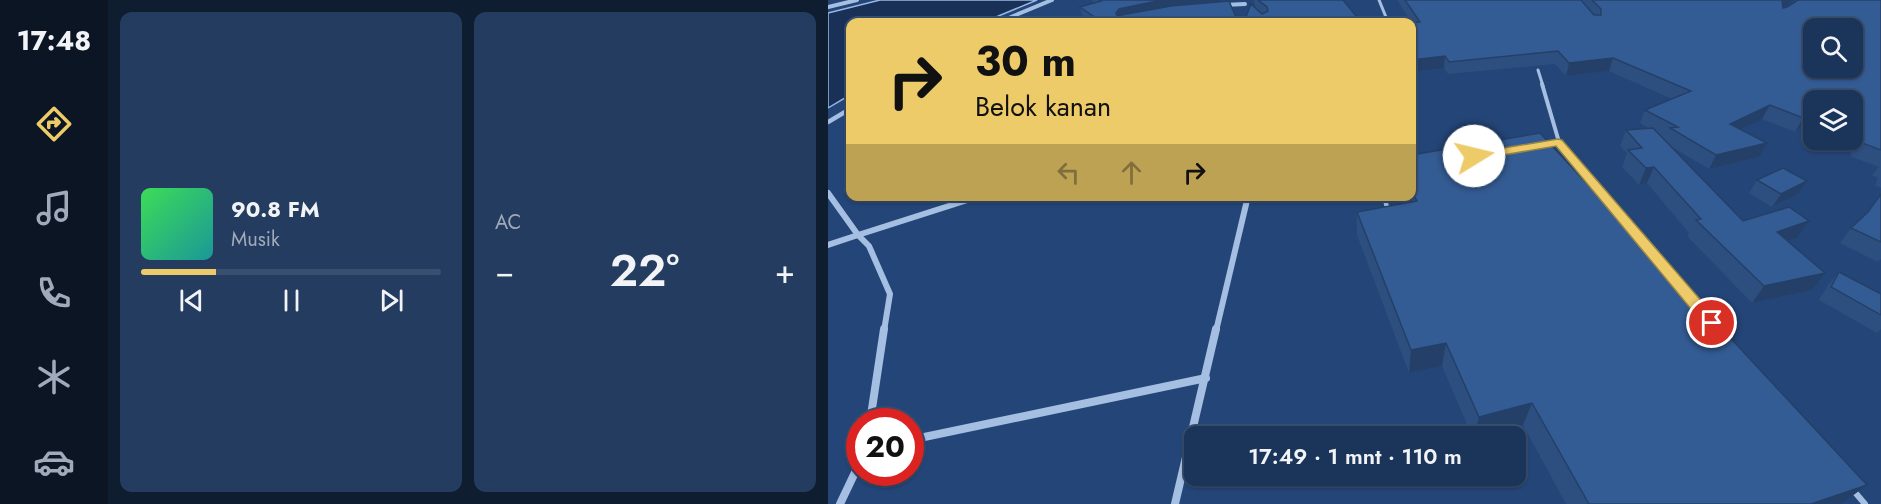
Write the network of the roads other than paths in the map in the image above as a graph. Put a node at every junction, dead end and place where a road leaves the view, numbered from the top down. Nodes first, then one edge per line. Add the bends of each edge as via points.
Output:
1 (829, 0) edge
2 (857, 0) edge
3 (1052, 0) edge
4 (1379, 0) edge
5 (1245, 4) edge
6 (1215, 5) edge
7 (830, 6) edge
8 (1009, 18) edge
9 (1386, 18) edge
10 (1538, 70) dead end
11 (846, 111) edge
12 (828, 122) edge
13 (1558, 142) junction
14 (1547, 144) edge
15 (828, 193) edge
16 (965, 201) edge
17 (1247, 201) edge
18 (1385, 201) edge
19 (1389, 215) edge
20 (858, 236) junction
21 (828, 245) edge
22 (1666, 269) edge
23 (1206, 378) junction
24 (872, 408) edge
25 (924, 437) edge
26 (849, 486) edge
27 (1850, 486) edge
28 (840, 504) edge
29 (1175, 504) edge
30 (1865, 504) edge

1 - 7 street
2 - 7 street
3 - 8 street
4 - 9 lane
5 - 6 street
10 - 13 lane
11 - 12 street
13 - 14 lane
13 - 22 lane
15 - 20 street
16 - 20 street
17 - 23 street
18 - 19 lane
20 - 21 street
20 - 24 street via 869,246 890,294
23 - 25 street
23 - 29 street
26 - 28 street
27 - 30 lane

